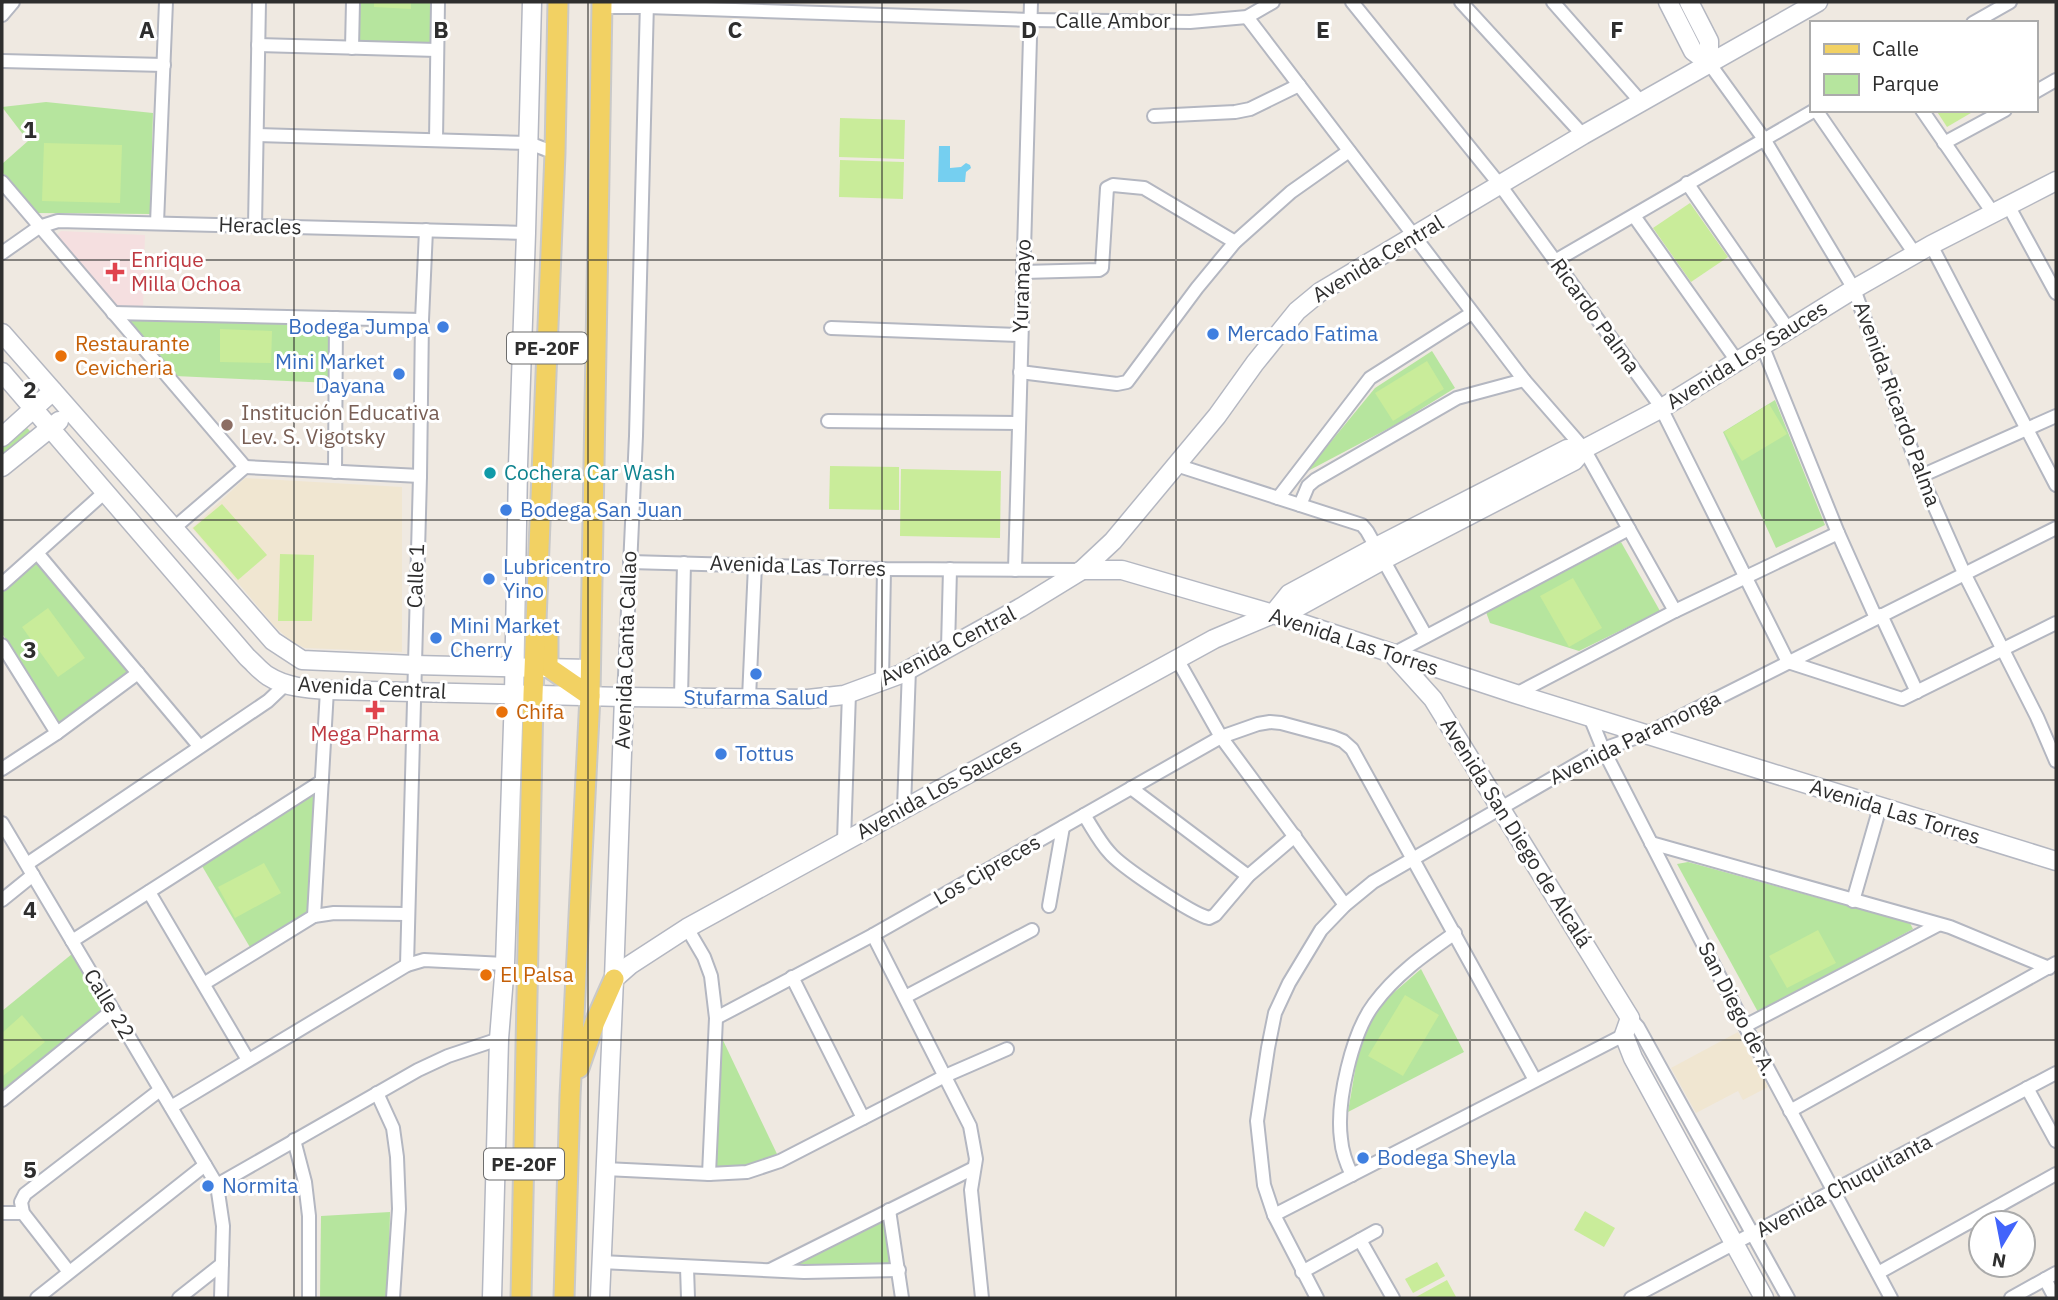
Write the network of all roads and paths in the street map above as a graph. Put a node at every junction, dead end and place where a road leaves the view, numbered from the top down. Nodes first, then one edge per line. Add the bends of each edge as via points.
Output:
1 (13, 2) edge
2 (166, 2) edge
3 (259, 2) edge
4 (352, 2) edge
5 (438, 2) edge
6 (532, 2) edge
7 (558, 2) edge
8 (1031, 2) edge
9 (1273, 2) edge
10 (1352, 2) edge
11 (1461, 2) edge
12 (1553, 2) edge
13 (1668, 2) edge
14 (1689, 2) edge
15 (1818, 2) edge
16 (2010, 2) edge
17 (602, 5) edge
18 (647, 5) edge
19 (840, 8) edge
20 (2, 15) edge
21 (1247, 17) junction
22 (1031, 20) junction
23 (1977, 21) edge
24 (258, 45) junction
25 (352, 48) junction
26 (437, 50) junction
27 (2, 61) edge
28 (1709, 63) junction
29 (164, 65) junction
30 (2056, 80) edge
31 (1299, 85) junction
32 (2037, 91) edge
33 (1642, 102) junction
34 (1811, 112) edge
35 (1816, 112) edge
36 (1923, 112) edge
37 (2001, 112) edge
38 (1154, 116) dead end
39 (257, 135) junction
40 (1583, 135) junction
41 (1764, 139) junction
42 (436, 140) junction
43 (529, 143) junction
44 (1944, 143) junction
45 (1349, 151) junction
46 (555, 153) junction
47 (2056, 181) edge
48 (2, 183) edge
49 (1687, 183) junction
50 (1500, 185) junction
51 (2000, 209) junction
52 (1634, 216) junction
53 (157, 223) junction
54 (255, 226) junction
55 (39, 227) junction
56 (426, 230) junction
57 (526, 233) junction
58 (1414, 237) junction
59 (1235, 242) junction
60 (1931, 244) junction
61 (2, 253) edge
62 (1914, 254) junction
63 (1555, 261) junction
64 (1023, 272) junction
65 (1854, 289) junction
66 (2056, 293) edge
67 (113, 313) junction
68 (1472, 313) junction
69 (336, 318) junction
70 (422, 320) junction
71 (831, 328) dead end
72 (1788, 329) junction
73 (2, 333) edge
74 (1021, 335) junction
75 (1762, 345) junction
76 (1737, 361) junction
77 (2, 372) edge
78 (1020, 372) junction
79 (1524, 380) junction
80 (53, 391) junction
81 (1662, 408) junction
82 (34, 409) junction
83 (70, 411) junction
84 (2056, 416) edge
85 (828, 421) dead end
86 (1018, 423) junction
87 (51, 429) junction
88 (2027, 430) junction
89 (2, 437) edge
90 (1584, 449) junction
91 (1176, 465) junction
92 (2, 467) edge
93 (245, 467) junction
94 (335, 472) junction
95 (419, 476) junction
96 (1921, 476) junction
97 (2056, 485) edge
98 (105, 492) junction
99 (1278, 498) junction
100 (1300, 505) junction
101 (2056, 527) edge
102 (174, 528) junction
103 (1629, 529) junction
104 (1838, 533) junction
105 (38, 554) junction
106 (1380, 554) junction
107 (630, 562) junction
108 (684, 563) junction
109 (755, 565) junction
110 (884, 569) junction
111 (950, 569) junction
112 (1015, 570) junction
113 (1082, 570) junction
114 (1965, 573) junction
115 (1746, 577) junction
116 (2, 584) edge
117 (1675, 611) junction
118 (1273, 614) junction
119 (1878, 617) junction
120 (2056, 623) edge
121 (1426, 636) junction
122 (2, 645) edge
123 (948, 648) junction
124 (2002, 649) junction
125 (1393, 654) junction
126 (1177, 659) junction
127 (1788, 662) junction
128 (414, 665) junction
129 (532, 667) junction
130 (590, 669) junction
131 (909, 669) junction
132 (138, 673) junction
133 (882, 681) junction
134 (287, 683) junction
135 (327, 690) junction
136 (413, 691) junction
137 (1917, 692) junction
138 (849, 693) junction
139 (1516, 694) junction
140 (524, 695) junction
141 (590, 696) junction
142 (624, 697) junction
143 (681, 697) junction
144 (749, 698) junction
145 (1590, 717) junction
146 (57, 733) junction
147 (1646, 734) junction
148 (1222, 737) junction
149 (199, 746) junction
150 (1603, 749) junction
151 (2056, 761) edge
152 (2, 769) edge
153 (321, 781) junction
154 (1131, 788) junction
155 (1880, 807) junction
156 (904, 808) junction
157 (1500, 809) junction
158 (1084, 815) junction
159 (2, 823) edge
160 (1063, 827) junction
161 (1295, 836) junction
162 (844, 841) junction
163 (1651, 843) junction
164 (1414, 858) junction
165 (2056, 861) edge
166 (30, 869) junction
167 (1248, 876) junction
168 (149, 892) junction
169 (2, 900) edge
170 (1853, 901) junction
171 (1345, 905) junction
172 (1049, 906) dead end
173 (407, 914) junction
174 (314, 916) junction
175 (1938, 925) junction
176 (687, 928) junction
177 (1032, 930) dead end
178 (1455, 933) junction
179 (873, 935) junction
180 (72, 941) junction
181 (505, 964) junction
182 (407, 965) junction
183 (2053, 966) edge
184 (792, 977) junction
185 (614, 979) junction
186 (205, 983) junction
187 (905, 997) junction
188 (113, 1010) junction
189 (716, 1018) junction
190 (1630, 1018) junction
191 (1745, 1026) junction
192 (1623, 1035) junction
193 (499, 1039) junction
194 (1007, 1049) dead end
195 (248, 1060) junction
196 (2056, 1073) edge
197 (945, 1076) junction
198 (1535, 1080) junction
199 (2027, 1088) junction
200 (160, 1090) junction
201 (377, 1093) junction
202 (570, 1096) junction
203 (2, 1100) edge
204 (171, 1107) junction
205 (1790, 1111) junction
206 (863, 1118) junction
207 (294, 1140) junction
208 (2056, 1141) edge
209 (205, 1165) junction
210 (974, 1168) junction
211 (605, 1169) junction
212 (709, 1174) junction
213 (2056, 1174) edge
214 (1352, 1175) junction
215 (217, 1185) junction
216 (1834, 1192) junction
217 (889, 1210) junction
218 (2, 1213) edge
219 (23, 1213) junction
220 (1274, 1215) junction
221 (1376, 1231) dead end
222 (1752, 1234) junction
223 (1360, 1240) junction
224 (1734, 1243) junction
225 (601, 1262) junction
226 (222, 1264) junction
227 (687, 1267) junction
228 (770, 1270) junction
229 (899, 1270) junction
230 (69, 1272) junction
231 (1302, 1272) junction
232 (1878, 1273) junction
233 (2051, 1276) edge
234 (37, 1298) edge
235 (179, 1298) edge
236 (221, 1298) edge
237 (309, 1298) edge
238 (393, 1298) edge
239 (492, 1298) edge
240 (521, 1298) edge
241 (564, 1298) edge
242 (600, 1298) edge
243 (688, 1298) edge
244 (902, 1298) edge
245 (982, 1298) edge
246 (1317, 1298) edge
247 (1392, 1298) edge
248 (1631, 1298) edge
249 (1764, 1298) edge
250 (1788, 1298) edge
251 (1891, 1298) edge
252 (2011, 1298) edge
253 (2055, 1298) edge

1 - 20 street
2 - 29 street
3 - 24 street
4 - 25 street
5 - 26 street
6 - 43 street
7 - 46 main road, PE-20F
8 - 22 street, Yuramayo
9 - 21 street
10 - 50 street, Ricardo Palma
11 - 40 street
12 - 33 street
13 - 28 street, Avenida Ricardo Palma via 1693,51
14 - 28 street, Avenida Ricardo Palma via 1709,41
15 - 28 street, Avenida Central
16 - 23 street
17 - 18 street, Calle Ambor
17 - 130 main road, Avenida Canta Callao / PE-20F
18 - 19 street, Calle Ambor
18 - 107 street, Avenida Canta Callao
19 - 22 street, Calle Ambor
21 - 22 street, Calle Ambor via 1190,22
21 - 31 street
22 - 64 street, Yuramayo
24 - 25 street
24 - 39 street
25 - 26 street
26 - 42 street
27 - 29 street
28 - 33 street, Avenida Central
28 - 41 street, Avenida Ricardo Palma
29 - 53 street
30 - 32 street
31 - 38 street via 1235,113
31 - 45 street
33 - 40 street, Avenida Central
34 - 41 street
35 - 62 street
36 - 44 street
37 - 44 street
39 - 42 street
39 - 54 street
40 - 50 street, Avenida Central
41 - 49 street
41 - 65 street, Avenida Ricardo Palma
42 - 43 street
43 - 46 street
43 - 57 street
44 - 51 street
45 - 58 street
45 - 59 street via 1291,192
46 - 129 main road, PE-20F via 540,567
47 - 51 street, Avenida Los Sauces
48 - 55 street
49 - 52 street
49 - 72 street
50 - 58 street, Avenida Central
50 - 63 street, Ricardo Palma
51 - 60 street, Avenida Los Sauces
51 - 66 street
52 - 63 street
52 - 76 street
53 - 54 street, Heracles
53 - 55 street, Heracles via 58,221
54 - 56 street, Heracles
55 - 61 street, Heracles
55 - 67 street
56 - 57 street, Heracles
56 - 70 street, Calle 1
57 - 129 street via 518,466
58 - 68 street
58 - 91 street, Avenida Central via 1297,310
59 - 64 street via 1144,188 1113,185 1107,188 1102,268
59 - 78 street via 1123,384
60 - 62 street, Avenida Los Sauces
60 - 88 street
62 - 65 street, Avenida Los Sauces
63 - 81 street, Ricardo Palma
64 - 74 street, Yuramayo
65 - 72 street, Avenida Los Sauces
65 - 96 street, Avenida Ricardo Palma
67 - 69 street
67 - 93 street
68 - 79 street
68 - 99 street via 1370,378
69 - 70 street
69 - 94 street
70 - 95 street, Calle 1
71 - 74 street
72 - 75 street, Avenida Los Sauces
73 - 80 street, Avenida Central
74 - 78 street, Yuramayo
75 - 76 street, Avenida Los Sauces
75 - 104 street
76 - 81 street, Avenida Los Sauces
77 - 82 street, Avenida Central
78 - 86 street, Yuramayo
79 - 90 street
79 - 100 street via 1457,398 1315,480
80 - 82 street
80 - 83 street, Avenida Central
81 - 90 street, Avenida Los Sauces
81 - 115 street, Ricardo Palma
82 - 87 street, Avenida Central
82 - 89 street
83 - 87 street
83 - 102 street, Avenida Central
84 - 88 street
85 - 86 street
86 - 112 street, Yuramayo
87 - 92 street
87 - 98 street, Avenida Central
88 - 96 street
88 - 97 street
90 - 103 street
90 - 106 street, Avenida Los Sauces via 1574,461
91 - 99 street
91 - 113 street, Avenida Central via 1113,541
93 - 94 street
93 - 102 street
94 - 95 street
95 - 128 street, Calle 1
96 - 114 street, Avenida Ricardo Palma
98 - 105 street
98 - 134 street, Avenida Central via 247,657 268,676
99 - 100 street
100 - 106 street via 1362,526
101 - 114 street, Avenida Paramonga
102 - 128 street, Avenida Central via 273,641 302,660
103 - 117 street
103 - 121 street
104 - 115 street
104 - 119 street
105 - 116 street
105 - 132 street
106 - 118 street, Avenida Los Sauces via 1296,608
106 - 121 street
107 - 108 street, Avenida Las Torres
107 - 142 street, Avenida Canta Callao
108 - 109 street, Avenida Las Torres
108 - 143 street
109 - 110 street, Avenida Las Torres
109 - 144 street
110 - 111 street, Avenida Las Torres
110 - 133 street
111 - 112 street, Avenida Las Torres
111 - 123 street
112 - 113 street, Avenida Las Torres
113 - 118 street, Avenida Las Torres via 1122,570
113 - 123 street, Avenida Central
114 - 119 street, Avenida Paramonga
114 - 124 street, Avenida Ricardo Palma
115 - 117 street
115 - 127 street, Ricardo Palma
117 - 139 street
118 - 125 street, Avenida Las Torres
118 - 126 street, Avenida Los Sauces
119 - 127 street, Avenida Paramonga
119 - 137 street
120 - 124 street
121 - 125 street
122 - 146 street
123 - 131 street, Avenida Central
124 - 137 street
124 - 151 street, Avenida Ricardo Palma
125 - 139 street, Avenida Las Torres
125 - 157 street, Avenida San Diego de Alcalá via 1433,699
126 - 148 street
126 - 156 street, Avenida Los Sauces
127 - 137 street via 1902,699
127 - 147 street, Avenida Paramonga
128 - 129 street, Avenida Central
128 - 136 street, Calle 1
129 - 130 street, Avenida Central
129 - 140 main road, PE-20F
129 - 141 main road
130 - 141 main road, Avenida Canta Callao / PE-20F
131 - 133 street, Avenida Central
131 - 156 street
132 - 146 street
132 - 149 street
133 - 138 street, Avenida Central
134 - 135 street, Avenida Central
134 - 149 street via 268,701
135 - 136 street, Avenida Central
135 - 153 street
136 - 140 street, Avenida Central
136 - 173 street, Calle 1
138 - 144 street, Avenida Central via 808,699
138 - 162 street
139 - 145 street, Avenida Las Torres
140 - 141 street, Avenida Central
140 - 181 street
140 - 240 main road, PE-20F
141 - 142 street, Avenida Central
141 - 202 main road, Avenida Canta Callao / PE-20F
142 - 143 street, Avenida Central
142 - 185 street, Avenida Canta Callao
143 - 144 street, Avenida Central
145 - 147 street, Avenida Las Torres
145 - 150 street, San Diego de A.
146 - 152 street
147 - 150 street, Avenida Paramonga
147 - 155 street, Avenida Las Torres
148 - 154 street, Los Cipreces
148 - 161 street
148 - 164 street, Los Cipreces via 1270,722 1343,741 1352,749
149 - 166 street
150 - 157 street, Avenida Paramonga
150 - 163 street, San Diego de A.
153 - 168 street
153 - 174 street
154 - 158 street, Los Cipreces
154 - 167 street
155 - 165 street, Avenida Las Torres
155 - 170 street
156 - 162 street, Avenida Los Sauces
157 - 164 street, Avenida Paramonga
157 - 190 street, Avenida San Diego de Alcalá
158 - 160 street, Los Cipreces
158 - 167 street via 1110,853 1202,916 1215,915
159 - 166 street, Calle 22
160 - 172 street
160 - 179 street, Los Cipreces
161 - 167 street
161 - 171 street
162 - 176 street, Avenida Los Sauces
163 - 170 street
163 - 191 street, San Diego de A.
164 - 171 street, Avenida Paramonga
164 - 178 street
166 - 169 street
166 - 180 street, Calle 22
168 - 180 street
168 - 186 street
170 - 175 street
171 - 220 street, Avenida Paramonga via 1321,930 1275,1013 1257,1121 1264,1185
173 - 174 street
173 - 182 street, Calle 1
174 - 186 street
175 - 183 street
175 - 191 street
176 - 185 street, Avenida Los Sauces
176 - 189 street via 711,976
177 - 187 street
178 - 198 street
178 - 214 street via 1392,982 1372,1006 1359,1033 1340,1107 1340,1137
179 - 184 street, Los Cipreces
179 - 187 street
180 - 188 street, Calle 22
181 - 182 street via 424,960
181 - 193 street
182 - 195 street
183 - 205 street
184 - 189 street, Los Cipreces
184 - 206 street
185 - 202 main road
185 - 211 street, Avenida Canta Callao
186 - 195 street
187 - 197 street
188 - 200 street, Calle 22
188 - 203 street
189 - 212 street
190 - 192 street
190 - 222 street, Avenida San Diego de Alcalá
191 - 205 street, San Diego de A.
192 - 198 street
192 - 224 street
193 - 201 street via 448,1055
193 - 239 street
194 - 197 street
195 - 204 street
196 - 199 street, Avenida Chuquitanta
197 - 206 street
197 - 210 street via 970,1126
198 - 214 street
199 - 208 street
199 - 216 street, Avenida Chuquitanta
200 - 204 street, Calle 22
200 - 219 street via 25,1194
201 - 207 street
201 - 238 street via 393,1128 397,1157
202 - 241 main road, Avenida Canta Callao / PE-20F
204 - 209 street, Calle 22
205 - 216 street, San Diego de A.
206 - 212 street via 780,1161 747,1172
207 - 215 street
207 - 237 street via 309,1216
209 - 215 street, Calle 22
209 - 230 street
210 - 217 street
210 - 245 street via 971,1190
211 - 212 street
211 - 225 street, Avenida Canta Callao
213 - 232 street
214 - 220 street
215 - 226 street
216 - 222 street, Avenida Chuquitanta
216 - 232 street, San Diego de A.
217 - 228 street
217 - 229 street
218 - 219 street
219 - 230 street
220 - 231 street, Avenida Paramonga
221 - 223 street
222 - 224 street, Avenida Chuquitanta
222 - 250 street, Avenida San Diego de Alcalá
223 - 231 street
223 - 247 street
224 - 248 street, Avenida Chuquitanta
224 - 249 street
225 - 227 street
225 - 242 street, Avenida Canta Callao
226 - 235 street
226 - 236 street
227 - 228 street
227 - 243 street
228 - 229 street
229 - 244 street
230 - 234 street
231 - 246 street, Avenida Paramonga
232 - 251 street, San Diego de A.
233 - 252 street
233 - 253 street

